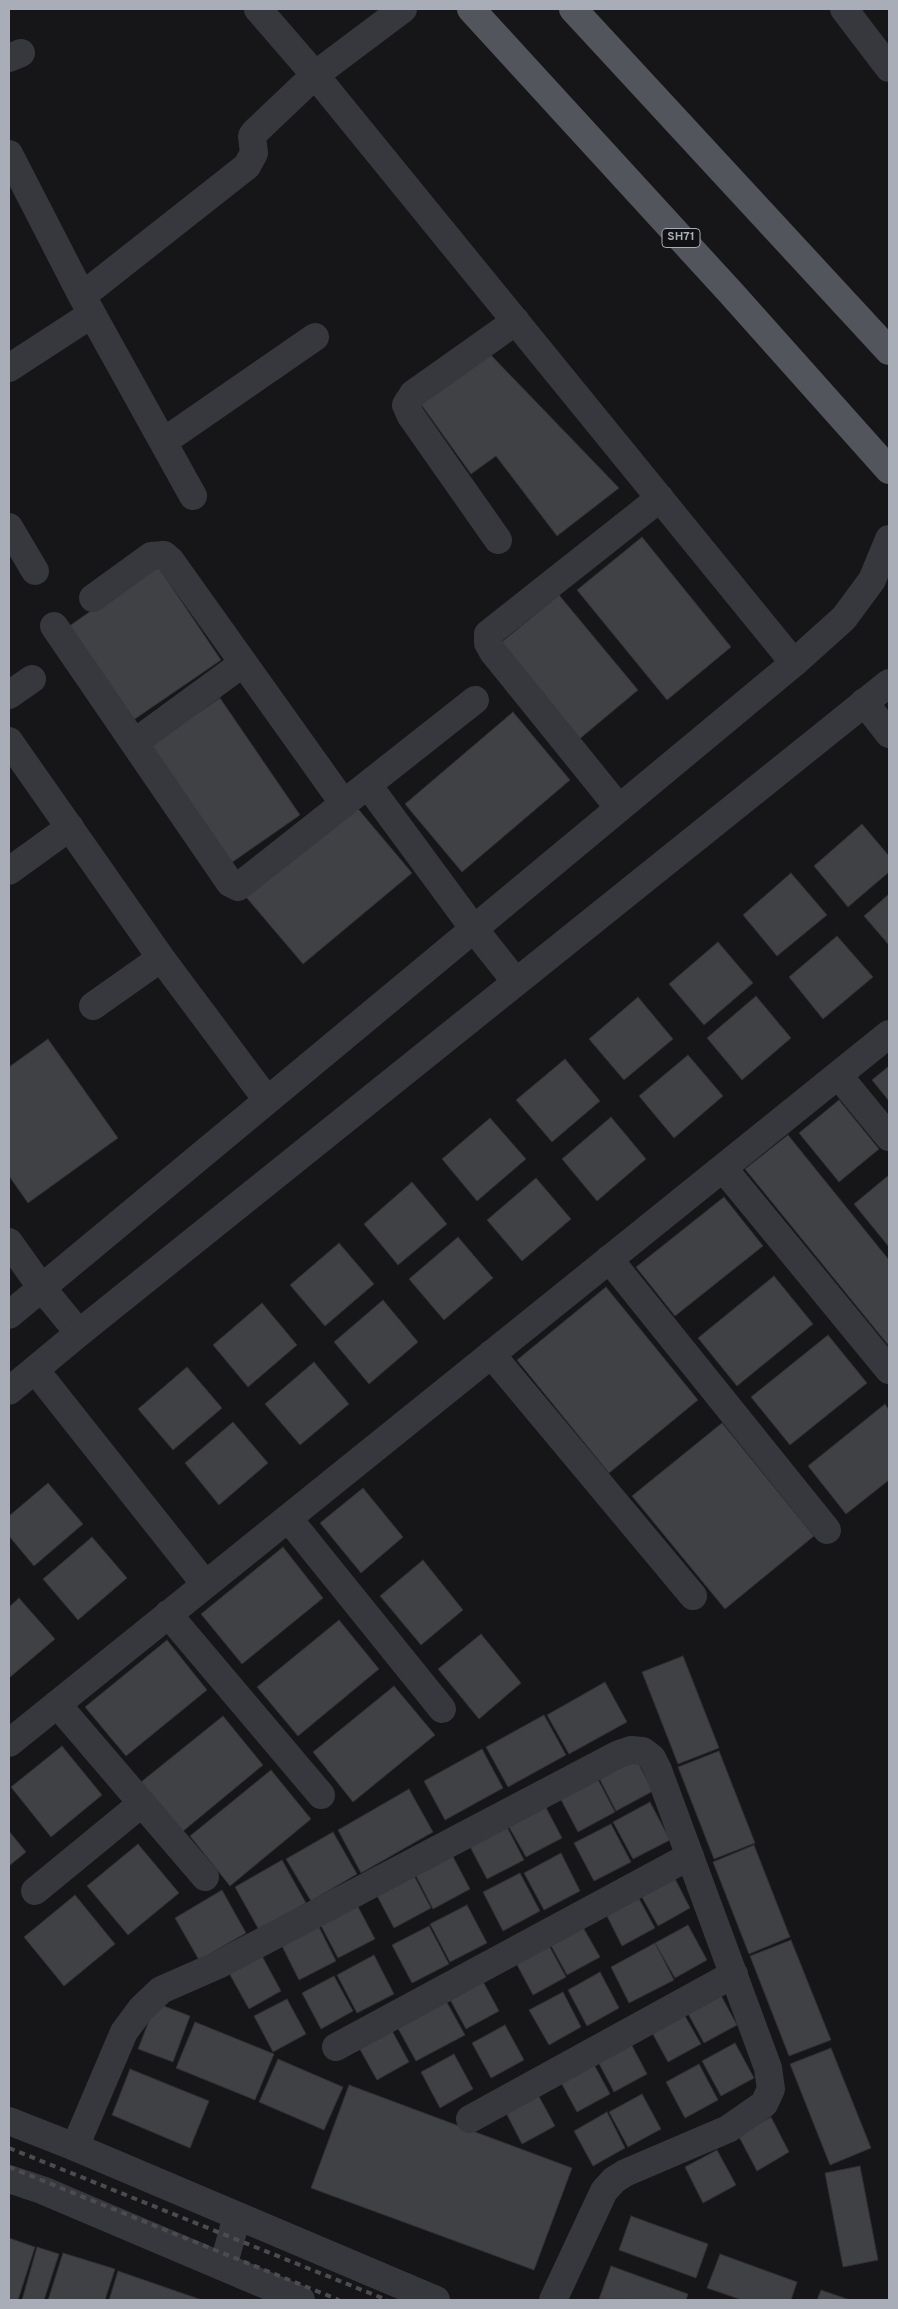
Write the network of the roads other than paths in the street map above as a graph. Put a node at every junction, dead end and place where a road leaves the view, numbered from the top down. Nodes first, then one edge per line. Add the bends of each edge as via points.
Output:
1 (258, 9) edge
2 (403, 9) edge
3 (471, 9) edge
4 (573, 9) edge
5 (844, 9) edge
6 (889, 68) edge
7 (315, 75) junction
8 (9, 154) edge
9 (87, 305) junction
10 (516, 321) junction
11 (315, 337) dead end
12 (889, 351) edge
13 (9, 368) edge
14 (163, 442) junction
15 (889, 470) edge
16 (193, 496) dead end
17 (660, 498) junction
18 (9, 527) edge
19 (889, 539) edge
20 (498, 540) dead end
21 (35, 571) dead end
22 (93, 598) dead end
23 (54, 626) dead end
24 (794, 663) junction
25 (242, 664) junction
26 (32, 679) dead end
27 (889, 683) edge
28 (9, 695) edge
29 (475, 700) dead end
30 (864, 702) junction
31 (889, 734) edge
32 (9, 741) edge
33 (134, 743) junction
34 (368, 785) junction
35 (344, 804) junction
36 (619, 808) junction
37 (70, 827) junction
38 (9, 871) edge
39 (474, 929) junction
40 (161, 958) junction
41 (516, 982) junction
42 (93, 1006) dead end
43 (889, 1034) edge
44 (838, 1075) junction
45 (267, 1100) junction
46 (889, 1137) edge
47 (723, 1168) junction
48 (9, 1242) edge
49 (609, 1259) junction
50 (41, 1287) junction
51 (9, 1315) edge
52 (79, 1333) junction
53 (491, 1354) junction
54 (889, 1370) edge
55 (36, 1371) junction
56 (9, 1392) edge
57 (288, 1518) junction
58 (827, 1530) dead end
59 (205, 1584) junction
60 (693, 1596) dead end
61 (168, 1614) junction
62 (57, 1704) junction
63 (442, 1709) dead end
64 (9, 1743) edge
65 (320, 1795) dead end
66 (141, 1804) junction
67 (690, 1856) junction
68 (205, 1878) dead end
69 (35, 1891) dead end
70 (734, 1974) junction
71 (336, 2047) dead end
72 (470, 2119) dead end
73 (9, 2122) edge
74 (75, 2147) junction
75 (9, 2179) edge
76 (237, 2216) junction
77 (223, 2267) junction
78 (301, 2300) edge
79 (436, 2300) edge
80 (554, 2300) edge

1 - 7 street
2 - 7 street
3 - 15 main road, SH71
4 - 12 main road
5 - 6 street
7 - 9 street via 252,136 254,153 247,166
7 - 10 street
8 - 9 street
9 - 13 street
9 - 14 street
10 - 17 street
10 - 20 street via 413,394 406,405
11 - 14 street
14 - 16 street
17 - 24 street
17 - 36 street via 488,634 493,652
18 - 21 street
19 - 24 street via 872,580 844,618
22 - 25 street via 151,556 164,555
23 - 33 street
24 - 36 street
25 - 33 street
25 - 35 street
26 - 28 street
27 - 30 street
29 - 34 street
30 - 31 street
30 - 41 street
32 - 37 street
33 - 35 street via 230,882 238,887
34 - 35 street
34 - 39 street
36 - 39 street
37 - 38 street
37 - 40 street
39 - 41 street
39 - 45 street
40 - 42 street
40 - 45 street
41 - 52 street
43 - 44 street
44 - 46 street
44 - 47 street
45 - 50 street
47 - 49 street
47 - 54 street
48 - 50 street
49 - 53 street
49 - 58 street
50 - 51 street
50 - 52 street
52 - 55 street
53 - 57 street
53 - 60 street
55 - 56 street
55 - 59 street
57 - 59 street
57 - 63 street
59 - 61 street
61 - 62 street
61 - 65 street
62 - 64 street
62 - 66 street
66 - 68 street
66 - 69 street
67 - 70 street
67 - 71 street
67 - 74 street via 652,1758 642,1751 619,1754 218,1965 161,1990 124,2032
70 - 72 street
70 - 80 street via 768,2068 771,2089 764,2104 728,2129 614,2180 604,2191
73 - 74 street
74 - 76 street
75 - 77 street
76 - 77 street
76 - 79 street
77 - 78 street

